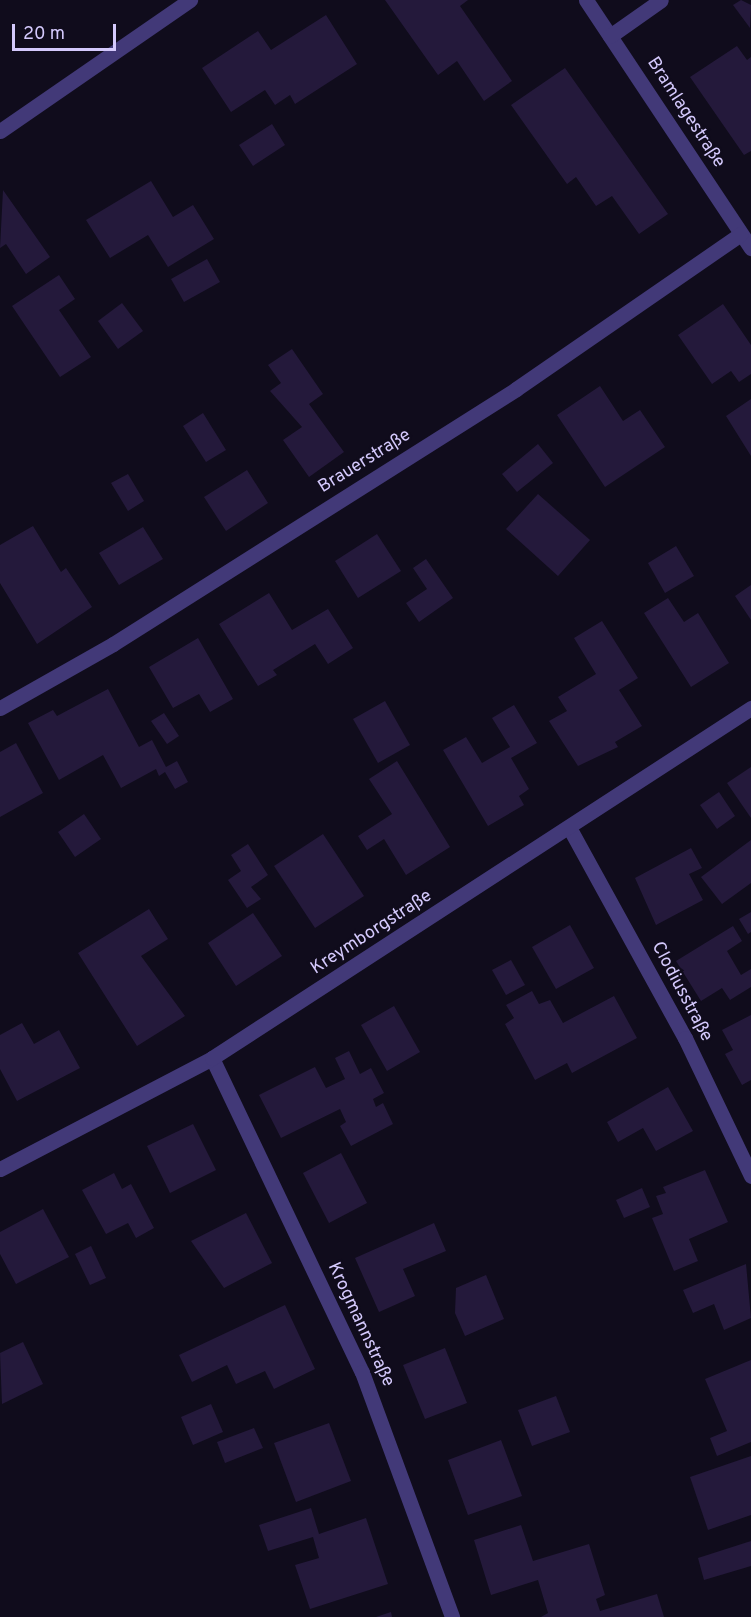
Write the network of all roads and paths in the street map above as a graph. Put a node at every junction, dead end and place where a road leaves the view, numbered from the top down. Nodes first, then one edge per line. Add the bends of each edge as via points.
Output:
1 (190, 0) edge
2 (586, 0) edge
3 (661, 0) edge
4 (610, 36) junction
5 (0, 131) edge
6 (741, 234) junction
7 (751, 248) edge
8 (0, 708) edge
9 (751, 708) edge
10 (570, 829) junction
11 (212, 1058) junction
12 (0, 1169) edge
13 (751, 1176) edge
14 (452, 1617) edge

1 - 5 street
2 - 4 street, Bramlagestraße
3 - 4 street
4 - 6 street, Bramlagestraße
6 - 7 street, Bramlagestraße
6 - 8 street, Brauerstraße via 506,395 113,644
9 - 10 street, Kreymborgstraße
10 - 11 street, Kreymborgstraße
10 - 13 street, Clodiusstraße via 685,1038
11 - 12 street, Kreymborgstraße
11 - 14 street, Krogmannstraße via 362,1372

